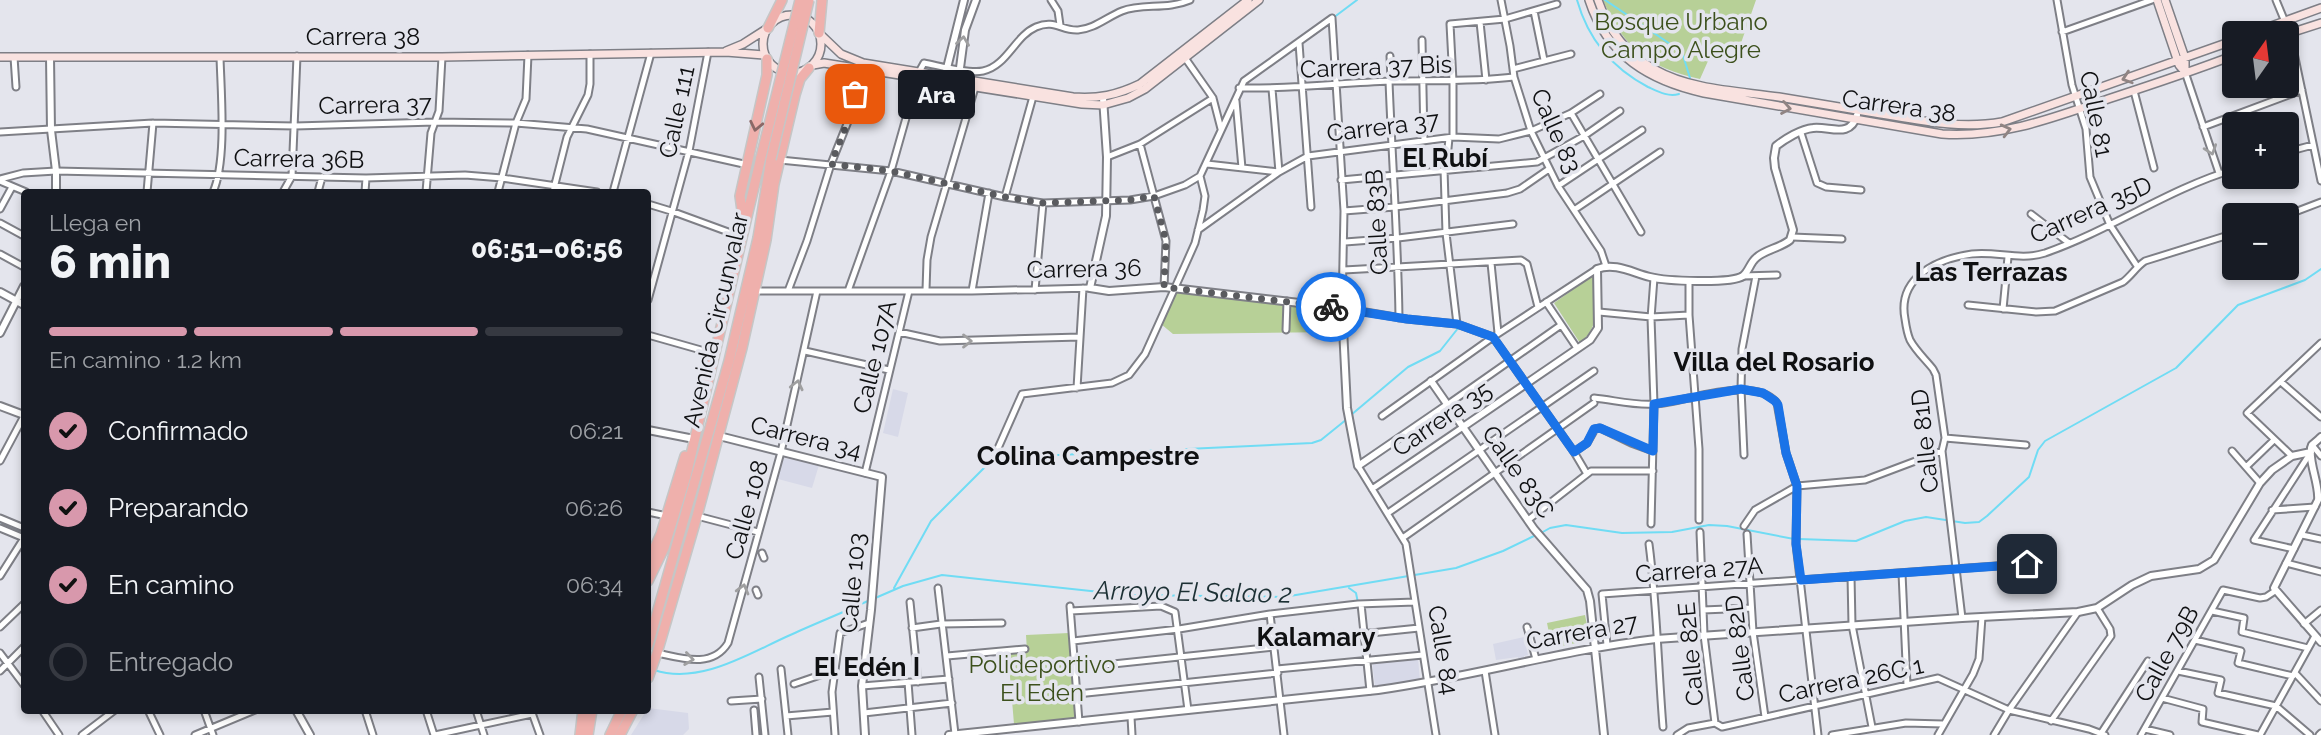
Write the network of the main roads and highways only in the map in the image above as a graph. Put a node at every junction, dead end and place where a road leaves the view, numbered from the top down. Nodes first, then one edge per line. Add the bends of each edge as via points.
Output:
1 (782, 0) edge
2 (800, 0) edge
3 (809, 0) edge
4 (822, 0) edge
5 (1248, 0) edge
6 (1259, 0) edge
7 (1589, 0) edge
8 (1598, 0) edge
9 (2154, 0) edge
10 (2165, 0) edge
11 (2321, 8) edge
12 (2284, 21) edge
13 (2321, 23) edge
14 (768, 28) junction
15 (2300, 30) edge
16 (819, 33) junction
17 (2222, 45) edge
18 (726, 52) junction
19 (1183, 56) junction
20 (0, 57) edge
21 (766, 57) junction
22 (2222, 59) edge
23 (2182, 60) junction
24 (811, 66) junction
25 (862, 66) junction
26 (2185, 72) junction
27 (771, 159) junction
28 (774, 184) junction
29 (764, 201) junction
30 (744, 232) junction
31 (694, 439) junction
32 (651, 555) edge
33 (651, 575) edge
34 (659, 608) junction
35 (651, 625) edge
36 (651, 635) edge
37 (651, 669) edge
38 (583, 714) edge
39 (591, 714) edge
40 (620, 714) edge
41 (631, 714) edge
42 (580, 735) edge
43 (588, 735) edge
44 (610, 735) edge
45 (620, 735) edge

1 - 14 highway
2 - 27 highway, Avenida Circunvalar, bridge
3 - 27 highway, Avenida Circunvalar, bridge
4 - 16 highway
5 - 19 main road
6 - 19 main road
7 -> 26 main road, Carrera 38 via 1617,49 1636,67 1669,84 1942,134 2000,132
23 -> 8 main road, Carrera 38 via 2002,122 1948,125 1672,78 1622,45
9 - 23 main road
10 - 23 main road
11 - 12 main road
13 - 15 main road
14 - 16 main road via 779,18 795,15 809,21
14 - 18 main road, Carrera 38
14 - 21 main road via 763,41
16 - 24 main road via 821,49
16 - 25 main road
17 - 23 main road, Carrera 38
18 - 20 main road, Carrera 38
18 - 21 main road, Carrera 38
19 - 25 main road via 1128,98 1082,104
21 - 24 main road via 786,73
21 -> 30 highway via 767,75 740,203
22 - 26 main road, Carrera 38
23 - 26 main road
24 - 25 main road
24 - 27 highway via 797,86
27 - 28 highway
27 - 29 highway, Avenida Circunvalar
27 - 30 highway, Avenida Circunvalar
28 - 29 highway
28 - 37 highway via 756,290 719,436
29 - 34 highway, Avenida Circunvalar via 730,361
30 - 31 highway, Avenida Circunvalar
31 - 32 highway
31 - 33 highway, Avenida Circunvalar via 674,517
34 - 35 highway
34 - 36 highway, Avenida Circunvalar
38 - 42 highway
39 - 43 highway
40 - 44 highway
41 - 45 highway

